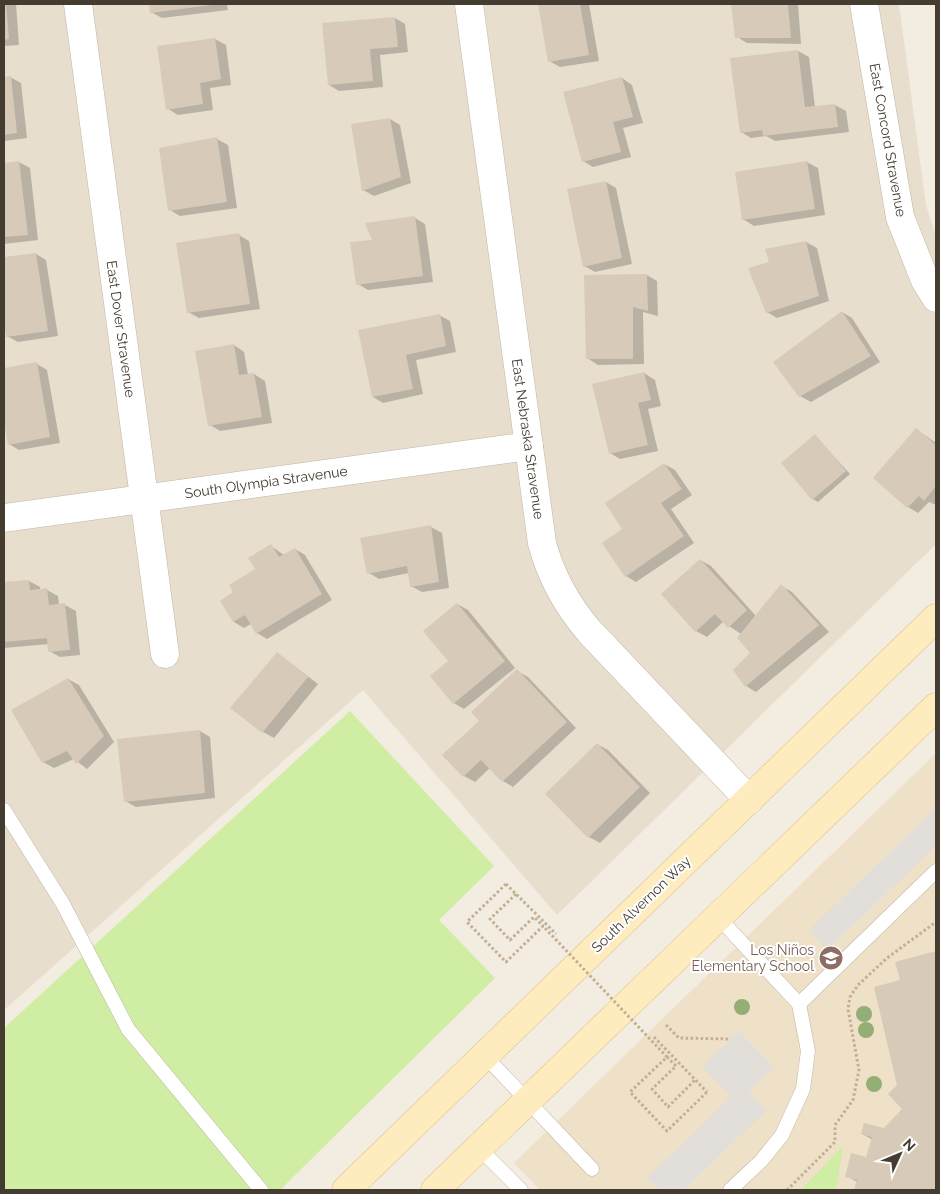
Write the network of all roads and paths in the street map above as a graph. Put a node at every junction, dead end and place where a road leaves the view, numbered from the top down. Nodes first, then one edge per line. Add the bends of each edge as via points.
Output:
1 (78, 4) edge
2 (469, 4) edge
3 (864, 4) edge
4 (936, 298) edge
5 (529, 446) junction
6 (144, 499) junction
7 (4, 518) edge
8 (936, 618) edge
9 (165, 654) dead end
10 (936, 707) edge
11 (749, 800) junction
12 (4, 810) edge
13 (936, 871) edge
14 (516, 894) junction
15 (718, 917) junction
16 (936, 922) edge
17 (543, 926) junction
18 (556, 934) dead end
19 (799, 1004) junction
20 (666, 1025) dead end
21 (654, 1037) dead end
22 (730, 1039) dead end
23 (484, 1056) junction
24 (667, 1057) junction
25 (695, 1080) junction
26 (528, 1101) junction
27 (479, 1148) junction
28 (592, 1169) dead end
29 (261, 1190) edge
30 (346, 1190) edge
31 (435, 1190) edge
32 (521, 1190) edge
33 (730, 1190) edge
34 (787, 1190) edge

1 - 6 street, East Dover Stravenue
2 - 5 street, East Nebraska Stravenue
3 - 4 street, East Concord Stravenue via 900,217 925,280
5 - 6 street, South Olympia Stravenue
5 - 11 street, East Nebraska Stravenue via 544,550 567,603 589,631
6 - 7 street, South Olympia Stravenue
6 - 9 street, East Dover Stravenue
8 - 11 main road, South Alvernon Way
10 - 15 main road
11 - 23 main road, South Alvernon Way
12 - 29 lane via 63,904 128,1029
13 - 19 lane
14 - 17 path via 490,919 510,940 534,917
14 - 17 path, bridge via 506,884 467,922 506,962
14 - 18 path
15 - 19 lane
15 - 26 main road
16 - 34 path via 887,958 850,997 848,1008 859,1070 853,1100 837,1119 835,1142
17 - 24 path, bridge
19 - 33 lane via 808,1051 803,1089 782,1135 761,1161
20 - 22 path via 679,1038
21 - 25 path
23 - 26 lane
23 - 30 main road, South Alvernon Way
24 - 25 path via 676,1066 652,1089 668,1107
24 - 25 path, bridge via 630,1092 667,1131 706,1092
26 - 27 main road
26 - 28 lane
27 - 31 main road
27 - 32 lane

